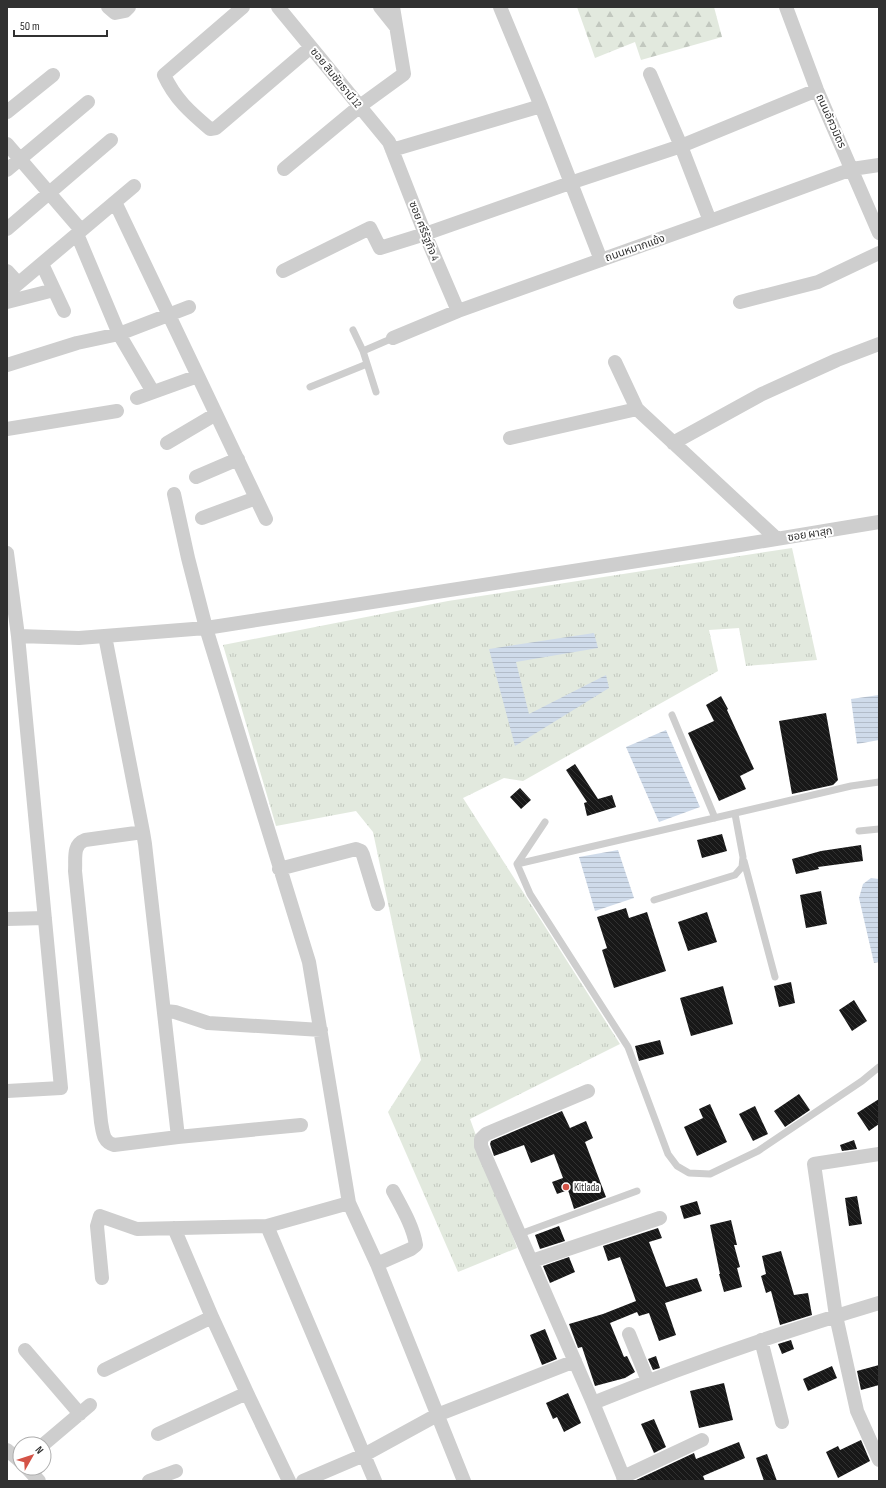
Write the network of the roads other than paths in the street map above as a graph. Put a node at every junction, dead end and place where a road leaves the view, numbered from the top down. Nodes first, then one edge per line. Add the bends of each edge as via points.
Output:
1 (108, 7) edge
2 (129, 7) edge
3 (243, 7) edge
4 (278, 7) edge
5 (380, 7) edge
6 (393, 7) edge
7 (500, 7) edge
8 (786, 7) edge
9 (396, 28) junction
10 (311, 47) junction
11 (650, 74) dead end
12 (53, 75) dead end
13 (817, 90) junction
14 (88, 102) dead end
15 (360, 106) junction
16 (541, 106) junction
17 (7, 112) edge
18 (111, 140) dead end
19 (7, 144) edge
20 (680, 146) junction
21 (392, 150) junction
22 (20, 159) junction
23 (879, 165) edge
24 (284, 169) dead end
25 (852, 169) junction
26 (7, 170) edge
27 (570, 182) junction
28 (134, 186) dead end
29 (49, 193) junction
30 (115, 202) junction
31 (710, 221) junction
32 (7, 229) edge
33 (79, 232) junction
34 (879, 233) edge
35 (425, 234) junction
36 (879, 253) edge
37 (601, 260) junction
38 (42, 264) junction
39 (7, 271) edge
40 (283, 271) dead end
41 (12, 288) edge
42 (54, 290) junction
43 (7, 302) edge
44 (740, 302) dead end
45 (189, 307) dead end
46 (64, 311) dead end
47 (458, 311) junction
48 (169, 315) junction
49 (353, 330) dead end
50 (119, 334) junction
51 (394, 338) joint
52 (879, 344) edge
53 (363, 351) junction
54 (615, 362) dead end
55 (367, 364) junction
56 (7, 366) edge
57 (198, 376) junction
58 (310, 387) dead end
59 (153, 392) junction
60 (376, 392) dead end
61 (137, 398) dead end
62 (637, 409) junction
63 (117, 411) dead end
64 (216, 414) junction
65 (7, 429) edge
66 (510, 438) dead end
67 (167, 443) dead end
68 (673, 443) junction
69 (238, 459) junction
70 (196, 477) dead end
71 (174, 494) dead end
72 (256, 498) junction
73 (202, 518) dead end
74 (266, 519) dead end
75 (879, 522) edge
76 (777, 539) junction
77 (7, 553) edge
78 (206, 628) junction
79 (18, 636) junction
80 (105, 636) junction
81 (672, 715) dead end
82 (879, 782) edge
83 (735, 814) junction
84 (715, 818) junction
85 (545, 822) dead end
86 (879, 829) edge
87 (858, 831) dead end
88 (143, 832) junction
89 (743, 857) junction
90 (517, 864) junction
91 (279, 869) junction
92 (654, 900) dead end
93 (378, 904) dead end
94 (45, 918) junction
95 (7, 919) edge
96 (775, 977) dead end
97 (165, 1011) junction
98 (321, 1030) junction
99 (879, 1067) edge
100 (7, 1091) edge
101 (588, 1091) dead end
102 (301, 1125) dead end
103 (178, 1137) junction
104 (879, 1154) edge
105 (393, 1191) dead end
106 (637, 1191) dead end
107 (349, 1203) junction
108 (660, 1218) dead end
109 (267, 1226) junction
110 (174, 1228) junction
111 (520, 1234) junction
112 (532, 1261) junction
113 (377, 1264) junction
114 (102, 1278) dead end
115 (879, 1304) edge
116 (836, 1316) junction
117 (212, 1317) junction
118 (629, 1334) dead end
119 (761, 1340) junction
120 (25, 1350) dead end
121 (575, 1361) junction
122 (104, 1370) dead end
123 (648, 1380) junction
124 (247, 1393) junction
125 (593, 1403) junction
126 (437, 1415) junction
127 (782, 1422) dead end
128 (158, 1434) dead end
129 (52, 1437) edge
130 (702, 1440) dead end
131 (364, 1455) junction
132 (879, 1460) edge
133 (176, 1471) dead end
134 (624, 1479) edge
135 (149, 1481) edge
136 (289, 1481) edge
137 (303, 1481) edge
138 (375, 1481) edge
139 (464, 1481) edge

1 - 2 street via 115,13 125,11
3 - 10 street via 164,74 171,90 184,106 210,129 216,128
4 - 10 street, ซอย สินชัยธานี 12
5 - 9 street
6 - 9 street
7 - 16 street
8 - 13 street, ถนนอัศวมิตร
9 - 15 street via 404,74
10 - 15 street, ซอย สินชัยธานี 12
11 - 20 street
12 - 17 street
13 - 20 street
13 - 25 street, ถนนอัศวมิตร
14 - 22 street
15 - 21 street, ซอย สินชัยธานี 12 via 389,142
15 - 24 street
16 - 21 street
16 - 27 street
18 - 29 street
19 - 22 street
20 - 27 street
20 - 31 street
21 - 35 street, ซอย ศรีรัฐกิจ 4
22 - 26 street
22 - 29 street
23 - 25 street, ถนนหมากแข้ง
25 - 31 street, ถนนหมากแข้ง
25 - 34 street, ถนนอัศวมิตร
27 - 35 street
27 - 37 street
28 - 30 street
29 - 32 street
29 - 33 street
30 - 33 street
30 - 48 street
31 - 37 street, ถนนหมากแข้ง
33 - 38 street
33 - 50 street
35 - 40 street via 380,248 370,228
35 - 47 street, ซอย ศรีรัฐกิจ 4
36 - 44 street via 818,282
37 - 47 street, ถนนหมากแข้ง
38 - 41 street
38 - 42 street
39 - 41 street
42 - 43 street
42 - 46 street
45 - 48 street
47 - 51 street, ถนนหมากแข้ง
48 - 50 street
48 - 57 street
49 - 53 lane
50 - 56 street via 77,343
50 - 59 street
51 - 53 lane
52 - 68 street via 762,394
53 - 55 lane
54 - 62 street
55 - 58 lane
55 - 60 lane
57 - 59 street
57 - 64 street
59 - 61 street
62 - 66 street
62 - 68 street
63 - 65 street
64 - 67 street
64 - 69 street
68 - 76 street
69 - 70 street
69 - 72 street
71 - 78 street
72 - 73 street
72 - 74 street
75 - 76 street, ซอย ผาสุก
76 - 78 street, ซอย ผาสุก
77 - 79 street
78 - 80 street, ซอย ผาสุก
78 - 91 street
79 - 80 street, ซอย ผาสุก
79 - 94 street
80 - 88 street
81 - 84 lane
82 - 83 lane via 851,786
83 - 84 lane
83 - 89 lane
84 - 90 lane
85 - 90 lane
86 - 87 lane
88 - 97 street
88 - 103 street via 86,840 76,848 76,871 101,1122 105,1140 112,1145
89 - 92 lane via 742,867 735,875
89 - 96 lane
90 - 99 lane via 530,894 628,1047 668,1154 677,1166 689,1172 710,1174 758,1152
91 - 93 street via 356,849 363,855
91 - 98 street via 309,962
94 - 95 street
94 - 100 street via 61,1088
97 - 98 street via 208,1023
97 - 103 street
98 - 107 street
101 - 111 street via 486,1134 481,1139 482,1150
102 - 103 street
104 - 116 street via 814,1164
105 - 113 street via 406,1216 416,1245
106 - 111 lane
107 - 109 street
107 - 113 street
108 - 112 street
109 - 110 street
109 - 131 street
110 - 114 street via 137,1229 100,1216 97,1226
110 - 117 street
111 - 112 street
112 - 121 street
113 - 126 street
115 - 116 street
116 - 119 street
116 - 132 street via 857,1411
117 - 122 street
117 - 124 street
118 - 123 street
119 - 123 street
119 - 127 street
120 - 129 street via 85,1410
121 - 125 street
121 - 126 street
123 - 125 street
124 - 128 street
124 - 136 street
125 - 134 street
126 - 131 street
126 - 139 street
130 - 134 street
131 - 137 street
131 - 138 street
133 - 135 street

